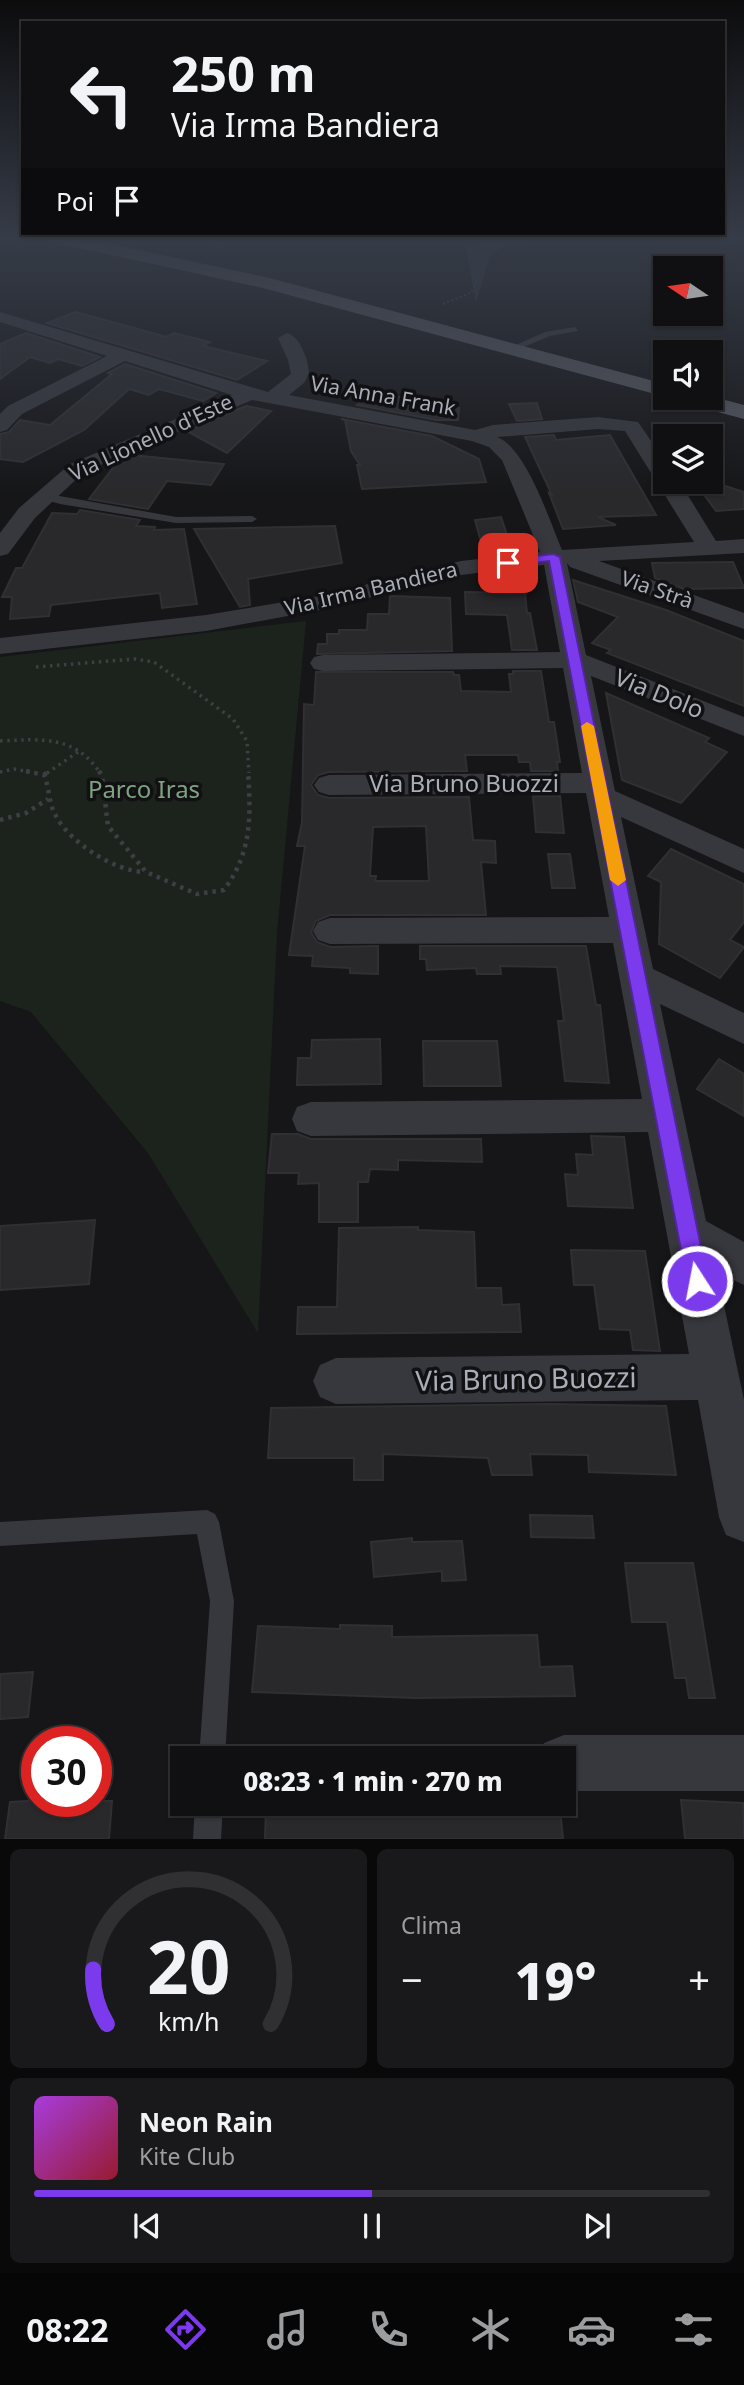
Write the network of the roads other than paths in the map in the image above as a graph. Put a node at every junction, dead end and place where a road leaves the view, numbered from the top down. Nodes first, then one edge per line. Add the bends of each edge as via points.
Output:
1 (18, 323) edge
2 (415, 323) edge
3 (575, 329) dead end
4 (287, 338) dead end
5 (511, 349) junction
6 (121, 356) junction
7 (653, 388) edge
8 (250, 394) junction
9 (271, 398) junction
10 (723, 406) edge
11 (8, 409) edge
12 (744, 412) edge
13 (0, 426) edge
14 (476, 436) junction
15 (653, 458) edge
16 (676, 494) edge
17 (43, 496) junction
18 (252, 519) dead end
19 (744, 546) edge
20 (709, 548) junction
21 (0, 549) edge
22 (563, 557) junction
23 (744, 621) edge
24 (0, 646) edge
25 (575, 660) junction
26 (323, 663) dead end
27 (744, 727) edge
28 (329, 785) dead end
29 (600, 789) junction
30 (744, 862) edge
31 (628, 930) junction
32 (330, 931) dead end
33 (637, 977) junction
34 (744, 1029) edge
35 (664, 1115) junction
36 (311, 1119) dead end
37 (688, 1233) junction
38 (744, 1265) edge
39 (716, 1377) junction
40 (335, 1381) dead end
41 (744, 1517) edge
42 (0, 1534) edge
43 (213, 1746) edge
44 (576, 1763) edge
45 (744, 1763) edge
46 (208, 1816) edge
47 (207, 1839) edge

1 - 6 street, Via Anna Frank
2 - 5 main road
3 - 5 lane
4 - 9 street via 301,374 298,383
5 - 7 main road
6 - 8 street, Via Anna Frank
6 - 11 street
8 - 9 street, Via Anna Frank
8 - 17 street, Via Lionello d'Este via 77,468
9 - 14 street, Via Anna Frank
10 - 12 main road
11 - 13 street
14 - 15 street, Via Anna Frank via 598,423 631,426
14 - 22 street, Via Anna Frank via 496,443 510,458
16 - 20 street
17 - 18 lane via 176,520
17 - 21 street, Via Lionello d'Este
19 - 20 street, Via Irma Bandiera
20 - 22 street, Via Irma Bandiera
22 - 23 street, Via Strà
22 - 24 street, Via Irma Bandiera via 461,568 320,603 206,623
22 - 25 street, Via Bruno Buozzi
25 - 26 street
25 - 27 street, Via Dolo
25 - 29 street, Via Bruno Buozzi
28 - 29 street, Via Bruno Buozzi
29 - 30 street
29 - 31 street, Via Bruno Buozzi
31 - 32 street
31 - 33 street, Via Bruno Buozzi
33 - 34 street
33 - 35 street, Via Bruno Buozzi
35 - 36 street
35 - 37 street, Via Bruno Buozzi
37 - 38 street
37 - 39 street, Via Bruno Buozzi
39 - 40 street, Via Bruno Buozzi
39 - 41 street, Via Bruno Buozzi
42 - 43 lane via 207,1522 222,1601
44 - 45 street
46 - 47 lane

